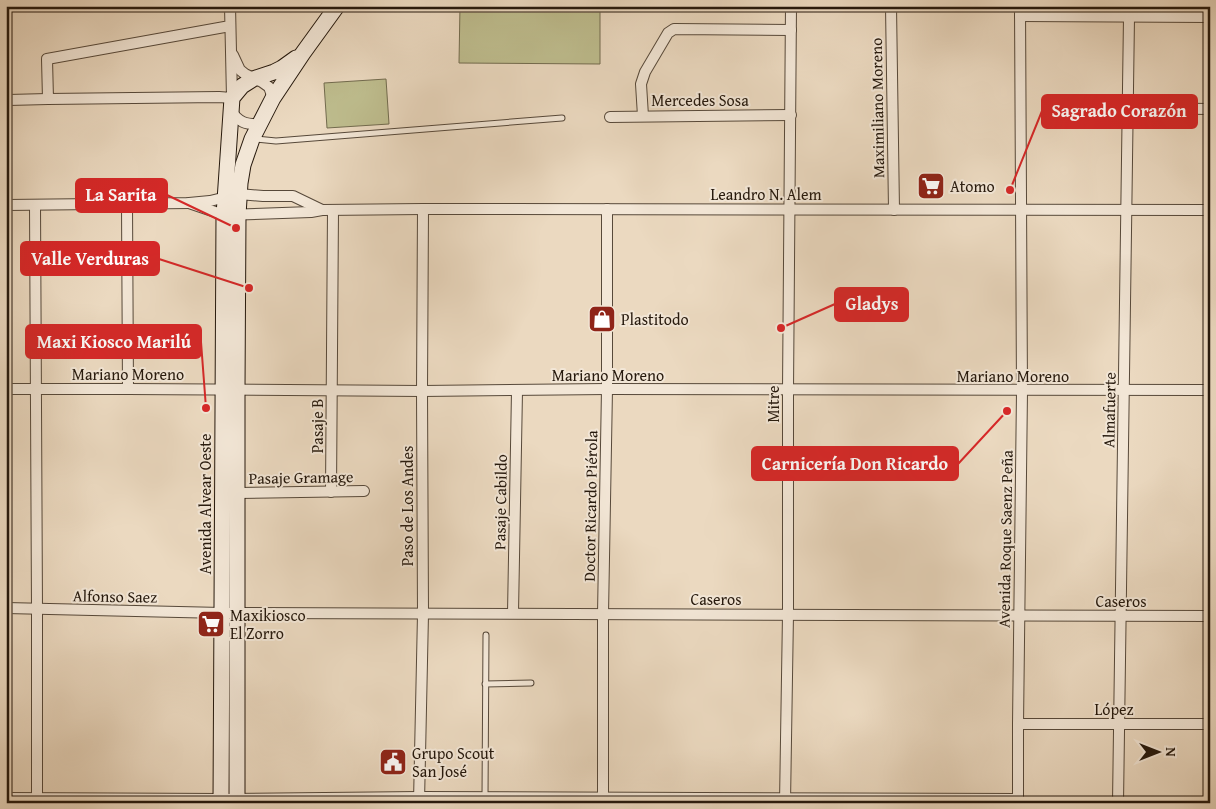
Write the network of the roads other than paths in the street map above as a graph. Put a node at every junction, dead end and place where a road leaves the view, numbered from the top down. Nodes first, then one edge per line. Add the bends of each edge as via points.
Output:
1 (230, 6) edge
2 (337, 6) edge
3 (791, 6) edge
4 (891, 6) edge
5 (1020, 11) edge
6 (1129, 17) junction
7 (1210, 17) edge
8 (230, 26) junction
9 (791, 30) junction
10 (230, 47) junction
11 (303, 53) junction
12 (253, 79) junction
13 (273, 98) junction
14 (48, 99) junction
15 (8, 100) dead end
16 (231, 104) junction
17 (1128, 108) junction
18 (1210, 109) edge
19 (791, 115) junction
20 (643, 116) junction
21 (610, 117) dead end
22 (562, 118) dead end
23 (260, 124) junction
24 (252, 139) junction
25 (232, 196) junction
26 (189, 203) junction
27 (127, 204) junction
28 (6, 205) edge
29 (34, 205) junction
30 (423, 209) junction
31 (607, 209) junction
32 (790, 209) junction
33 (327, 210) junction
34 (894, 210) junction
35 (1021, 210) junction
36 (1126, 210) junction
37 (1210, 210) edge
38 (231, 215) junction
39 (6, 389) edge
40 (35, 389) junction
41 (128, 389) junction
42 (230, 390) junction
43 (607, 390) junction
44 (1124, 390) junction
45 (1210, 390) edge
46 (332, 391) junction
47 (422, 391) junction
48 (518, 391) junction
49 (788, 391) junction
50 (1022, 391) junction
51 (364, 491) dead end
52 (238, 492) junction
53 (331, 492) junction
54 (6, 608) edge
55 (37, 609) junction
56 (222, 613) junction
57 (238, 613) junction
58 (513, 613) junction
59 (423, 614) junction
60 (603, 614) junction
61 (788, 614) junction
62 (1020, 615) junction
63 (1121, 616) junction
64 (1210, 616) edge
65 (486, 635) dead end
66 (531, 683) dead end
67 (486, 684) junction
68 (1018, 724) junction
69 (1120, 724) junction
70 (1210, 724) edge
71 (485, 797) junction
72 (6, 798) edge
73 (37, 800) edge
74 (419, 800) edge
75 (603, 800) edge
76 (221, 801) edge
77 (237, 801) edge
78 (784, 801) edge
79 (1018, 801) edge
80 (1118, 803) edge

1 - 8 street
2 - 11 main road, Avenida Alvear Oeste
3 - 9 street, Mitre
4 - 34 street, Maximiliano Moreno
5 - 6 street
5 - 35 street, Avenida Roque Saenz Peña
6 - 7 street
6 - 17 street, Almafuerte
8 - 10 street
8 - 14 street via 47,59
9 - 19 street, Mitre
9 - 20 street via 674,29 668,33 645,72 641,84
10 - 12 street via 240,70
10 - 16 street
11 - 12 main road via 282,68
11 - 13 main road, Avenida Alvear Oeste
12 - 13 street via 269,87
12 - 16 main road via 242,86
13 - 23 main road, Avenida Alvear Oeste
14 - 15 street
14 - 16 street via 219,97
16 - 23 street via 236,118
16 - 25 main road, Avenida Alvear Oeste
17 - 18 street
17 - 36 street, Almafuerte
19 - 20 street, Mercedes Sosa
19 - 32 street, Mitre
20 - 21 street, Mercedes Sosa
22 - 24 lane via 276,141
23 - 24 main road, Avenida Alvear Oeste
24 - 25 main road, Avenida Alvear Oeste
25 - 26 street, Leandro N. Alem
25 - 33 street, Leandro N. Alem via 293,196
25 - 38 main road, Avenida Alvear Oeste
26 - 27 street, Leandro N. Alem
26 - 38 street, Leandro N. Alem
27 - 29 street, Leandro N. Alem
27 - 41 street
28 - 29 street, Leandro N. Alem
29 - 40 street
30 - 31 street, Leandro N. Alem
30 - 33 street, Leandro N. Alem
30 - 47 street, Paso de Los Andes
31 - 32 street, Leandro N. Alem
31 - 43 street, Doctor Ricardo Piérola
32 - 34 street, Leandro N. Alem
32 - 49 street, Mitre
33 - 38 street, Leandro N. Alem
33 - 46 street, Pasaje B
34 - 35 street, Leandro N. Alem
35 - 36 street, Leandro N. Alem
35 - 50 street, Avenida Roque Saenz Peña
36 - 37 street, Leandro N. Alem
36 - 44 street, Almafuerte
38 - 42 main road, Avenida Alvear Oeste
39 - 40 street, Mariano Moreno
40 - 41 street, Mariano Moreno
40 - 55 street
41 - 42 street, Mariano Moreno
42 - 46 street, Mariano Moreno
42 - 52 main road, Avenida Alvear Oeste
42 - 56 main road, Avenida Alvear Oeste
43 - 48 street, Mariano Moreno
43 - 49 street, Mariano Moreno
43 - 60 street, Doctor Ricardo Piérola
44 - 45 street, Mariano Moreno
44 - 50 street, Mariano Moreno
44 - 63 street, Almafuerte
46 - 47 street, Mariano Moreno
46 - 53 street, Pasaje B
47 - 48 street, Mariano Moreno
47 - 59 street, Paso de Los Andes
48 - 58 street, Pasaje Cabildo
49 - 50 street, Mariano Moreno
49 - 61 street, Mitre
50 - 62 street, Avenida Roque Saenz Peña
51 - 53 street, Pasaje Gramage
52 - 53 street, Pasaje Gramage
52 - 57 main road, Avenida Alvear Oeste
54 - 55 street, Alfonso Saez
55 - 56 street, Alfonso Saez
55 - 73 street
56 - 57 street, Caseros
56 - 76 main road, Avenida Alvear Oeste
57 - 59 street, Caseros
57 - 77 main road, Avenida Alvear Oeste
58 - 59 street, Caseros
58 - 60 street, Caseros
59 - 74 street, Paso de Los Andes
60 - 61 street, Caseros
60 - 75 street, Doctor Ricardo Piérola
61 - 62 street, Caseros
61 - 78 street, Mitre
62 - 63 street, Caseros
62 - 68 street, Avenida Roque Saenz Peña
63 - 64 street, Caseros
63 - 69 street, Almafuerte
65 - 67 lane
66 - 67 lane
67 - 71 lane
68 - 69 street, López
68 - 79 street, Avenida Roque Saenz Peña
69 - 70 street, López
69 - 80 street, Almafuerte
71 - 74 street
71 - 75 street
72 - 73 street
73 - 76 street
74 - 77 street
75 - 78 street
76 - 77 street
78 - 79 street

